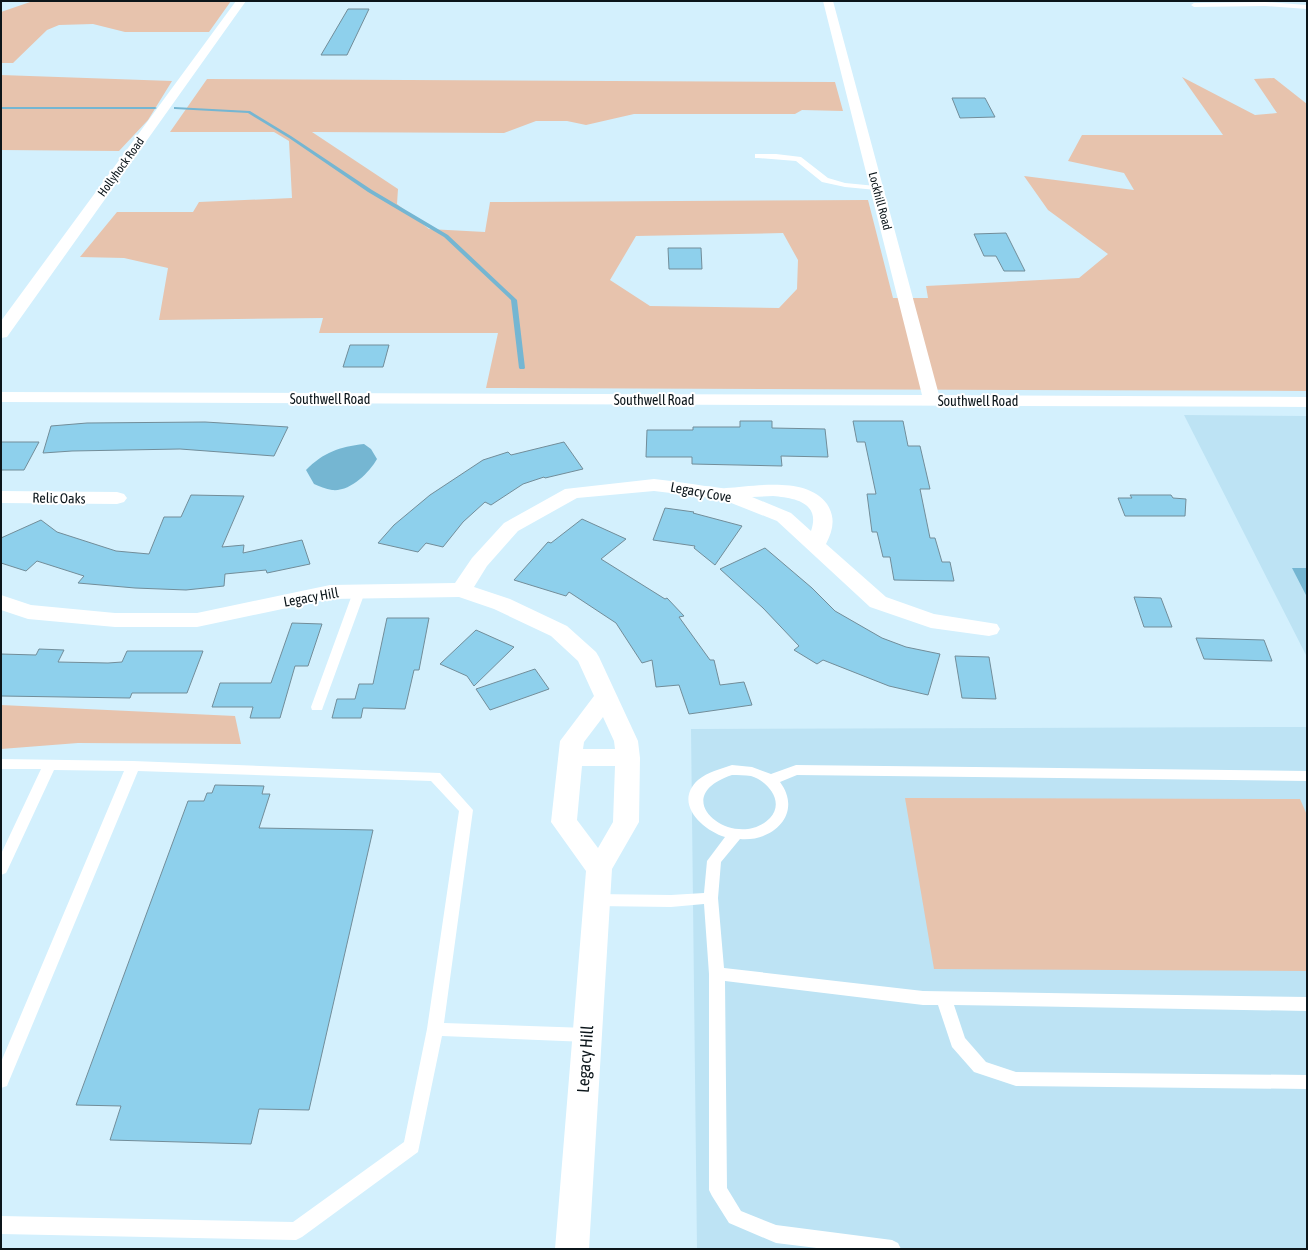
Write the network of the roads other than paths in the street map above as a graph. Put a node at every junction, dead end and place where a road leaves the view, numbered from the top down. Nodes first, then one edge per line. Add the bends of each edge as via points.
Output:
1 (241, 1) edge
2 (828, 1) edge
3 (1194, 5) dead end
4 (1307, 7) edge
5 (758, 156) dead end
6 (876, 188) junction
7 (1, 333) edge
8 (1, 397) edge
9 (932, 401) junction
10 (1307, 402) edge
11 (725, 494) junction
12 (1, 498) edge
13 (117, 498) dead end
14 (814, 546) junction
15 (461, 590) junction
16 (359, 592) junction
17 (1, 602) edge
18 (989, 630) dead end
19 (606, 696) junction
20 (317, 707) dead end
21 (570, 757) junction
22 (628, 758) junction
23 (1, 764) edge
24 (50, 764) junction
25 (133, 766) junction
26 (1307, 776) edge
27 (770, 780) junction
28 (736, 834) junction
29 (1, 869) edge
30 (599, 869) junction
31 (711, 898) junction
32 (596, 900) junction
33 (717, 974) junction
34 (944, 998) junction
35 (1307, 1004) edge
36 (435, 1029) junction
37 (587, 1035) junction
38 (1, 1081) edge
39 (1307, 1082) edge
40 (1, 1225) edge
41 (572, 1249) edge
42 (892, 1249) edge

1 - 7 street, Hollyhock Road
2 - 6 street, Lockhill Road
3 - 4 lane via 1265,4
5 - 6 lane via 798,159 825,180
6 - 9 street, Lockhill Road
8 - 9 street, Southwell Road
9 - 10 street, Southwell Road
11 - 14 street, Legacy Cove via 784,517
11 - 14 street via 788,490 814,500 822,512 823,527
11 - 15 street, Legacy Cove via 654,485 572,493 511,527 479,562
12 - 13 street, Relic Oaks
14 - 18 street, Legacy Cove via 878,602 931,621
15 - 16 street, Legacy Hill
15 - 19 street, Legacy Hill via 502,604 559,631 588,657
16 - 17 street, Legacy Hill via 330,592 197,620 107,619 28,612
16 - 20 lane
19 - 21 street via 572,741
19 - 22 street, Legacy Hill via 626,741
21 - 22 street
21 - 30 street via 564,822
22 - 30 street, Legacy Hill via 626,822
23 - 24 lane
24 - 25 lane
24 - 29 lane
25 - 36 lane via 436,776 466,810
25 - 38 lane
26 - 27 lane via 796,770
27 - 28 lane via 783,800 782,811 765,829
27 - 28 lane via 758,773 732,770 718,772 707,778 700,786 696,806 701,816 710,825
28 - 31 lane via 714,861
30 - 32 street, Legacy Hill
31 - 32 lane via 671,902
31 - 33 lane
32 - 37 street, Legacy Hill
33 - 34 lane via 923,998
33 - 42 lane via 718,1190 735,1217 776,1234
34 - 35 lane
34 - 39 lane via 958,1042 980,1067 1016,1079
36 - 37 lane
36 - 40 lane via 412,1146 296,1231
37 - 41 street, Legacy Hill

